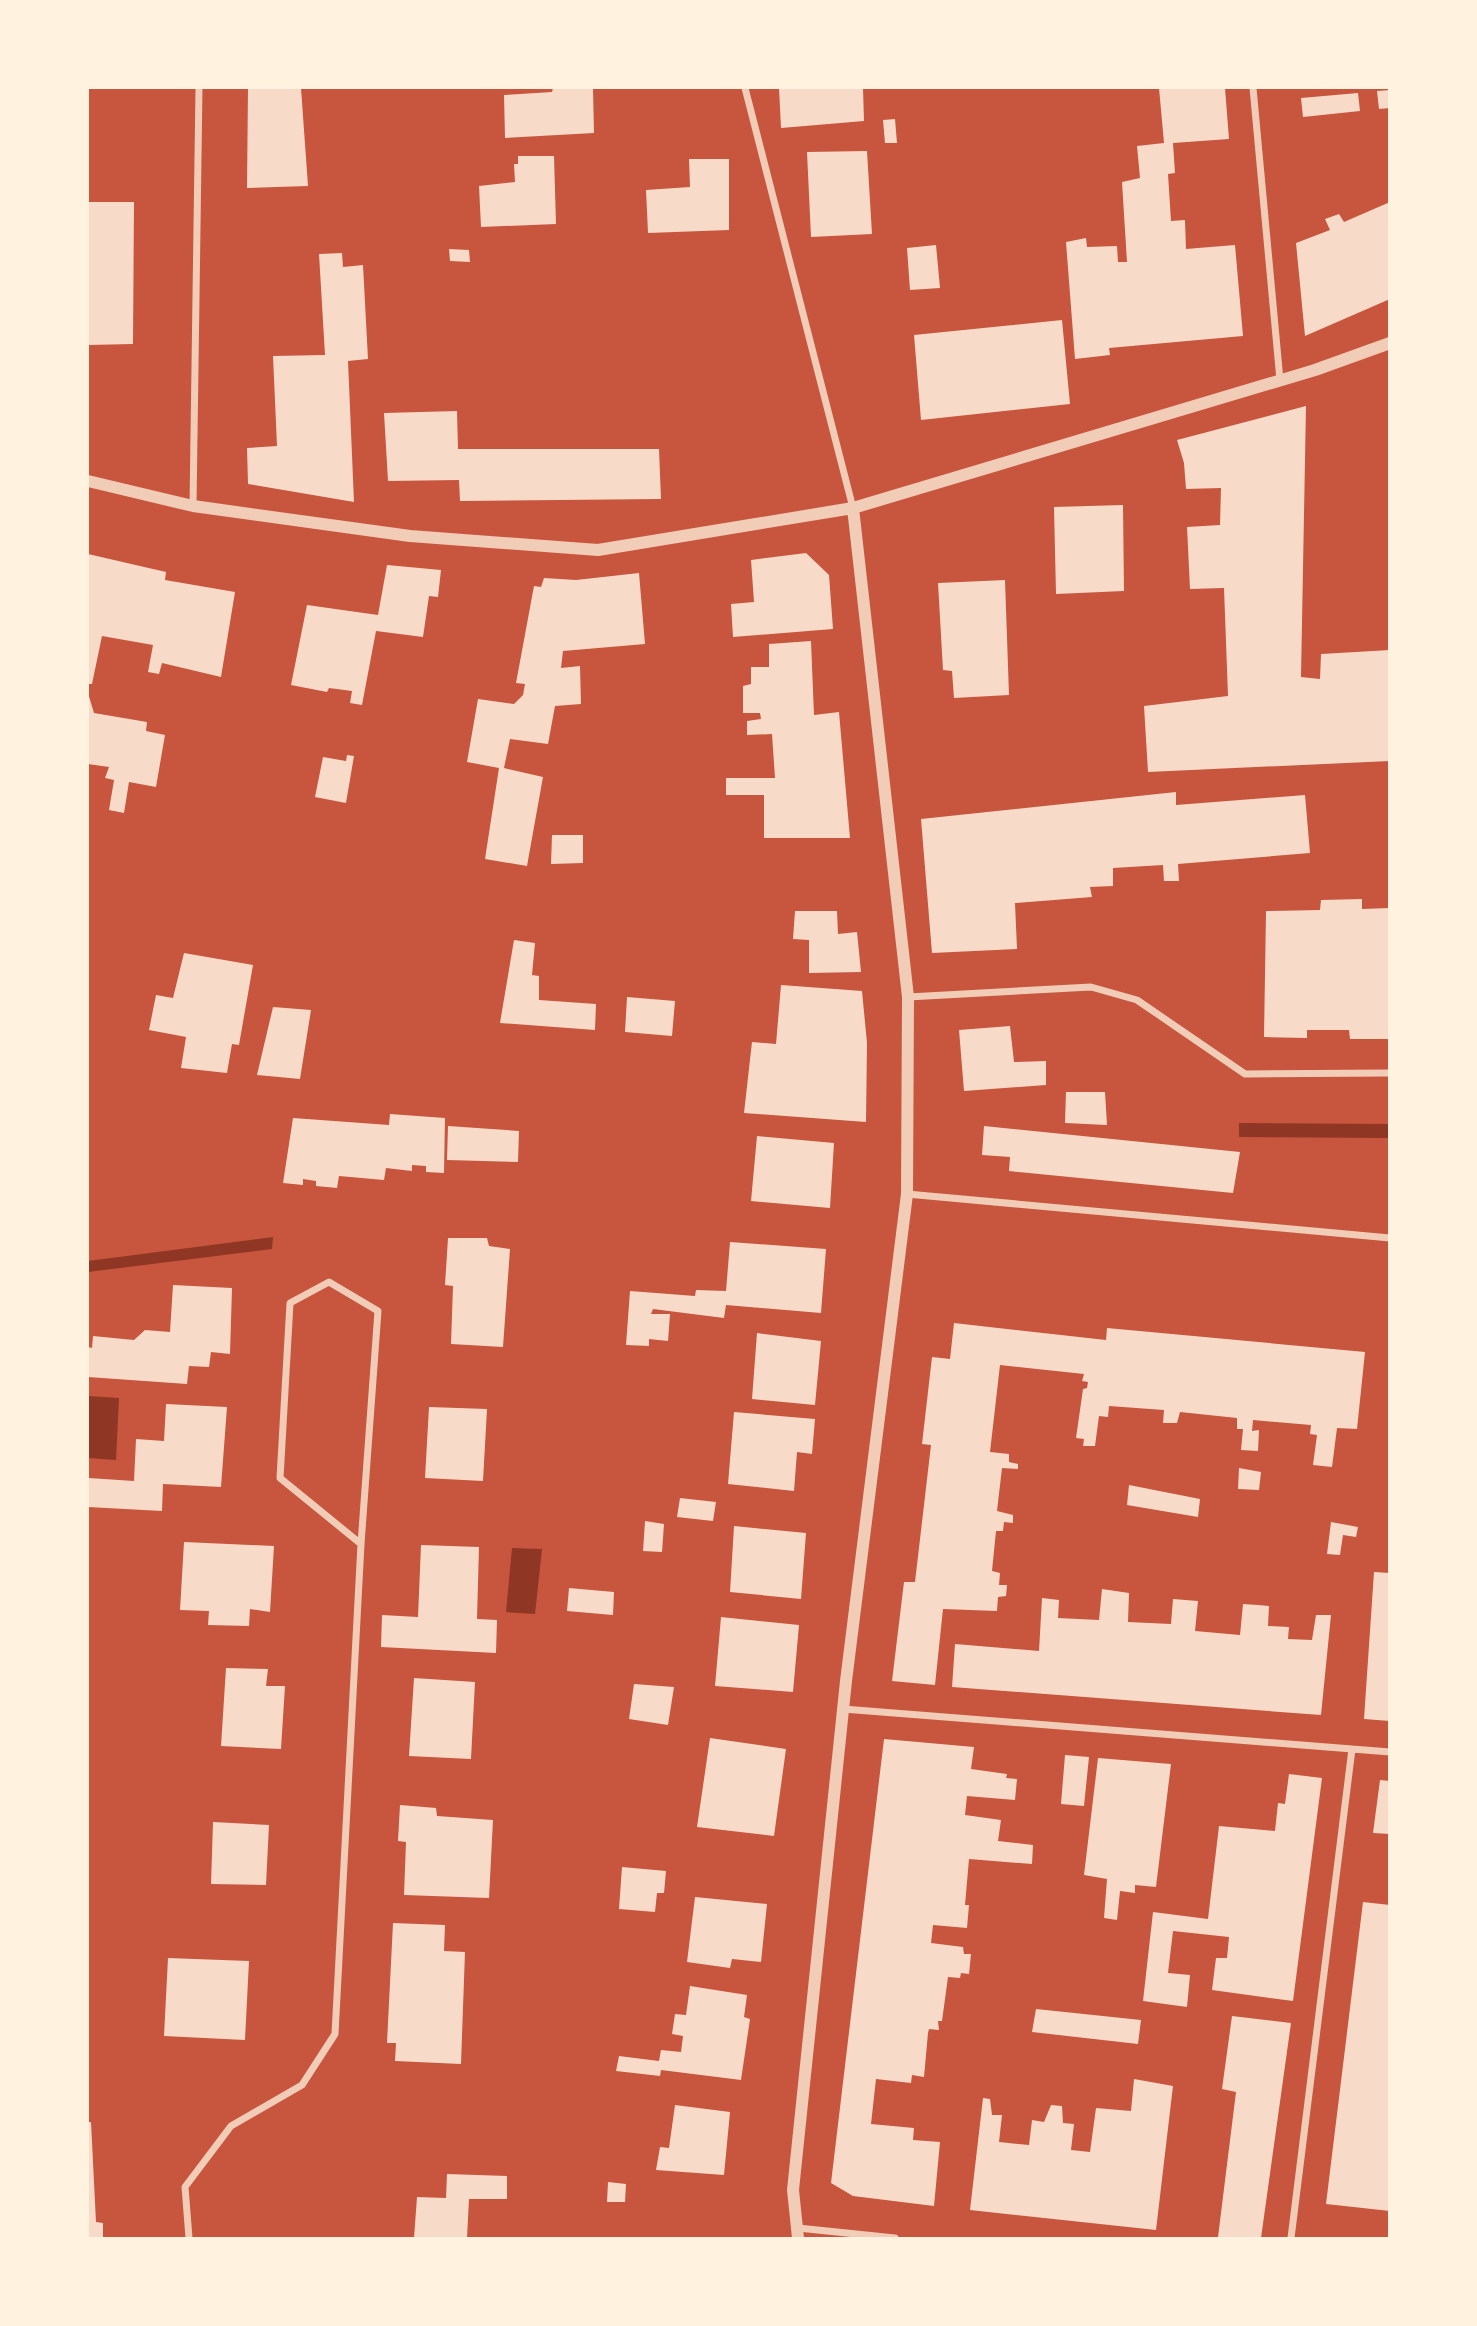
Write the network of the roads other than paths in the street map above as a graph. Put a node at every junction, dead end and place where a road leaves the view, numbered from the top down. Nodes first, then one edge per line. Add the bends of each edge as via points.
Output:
1 (200, 88) edge
2 (744, 88) edge
3 (1253, 88) edge
4 (1390, 343) edge
5 (1280, 380) junction
6 (88, 481) edge
7 (192, 506) junction
8 (853, 508) junction
9 (908, 997) junction
10 (1390, 1073) edge
11 (907, 1194) junction
12 (1390, 1238) edge
13 (361, 1544) junction
14 (843, 1709) junction
15 (1353, 1749) junction
16 (1390, 1752) edge
17 (798, 2233) edge
18 (189, 2238) edge
19 (895, 2238) edge
20 (1291, 2238) edge

1 - 7 street
2 - 8 street
3 - 5 street
4 - 5 street
5 - 8 street
6 - 7 street
7 - 8 street via 410,537 598,550
8 - 9 street
9 - 10 street via 1091,987 1136,1000 1245,1074
9 - 11 street
11 - 12 street
11 - 14 street
13 - 13 street via 378,1311 328,1282 290,1303 280,1478
13 - 18 street via 335,2034 302,2085 231,2126 185,2187
14 - 15 street
14 - 17 street via 793,2190
15 - 16 street
15 - 20 street
17 - 19 street

